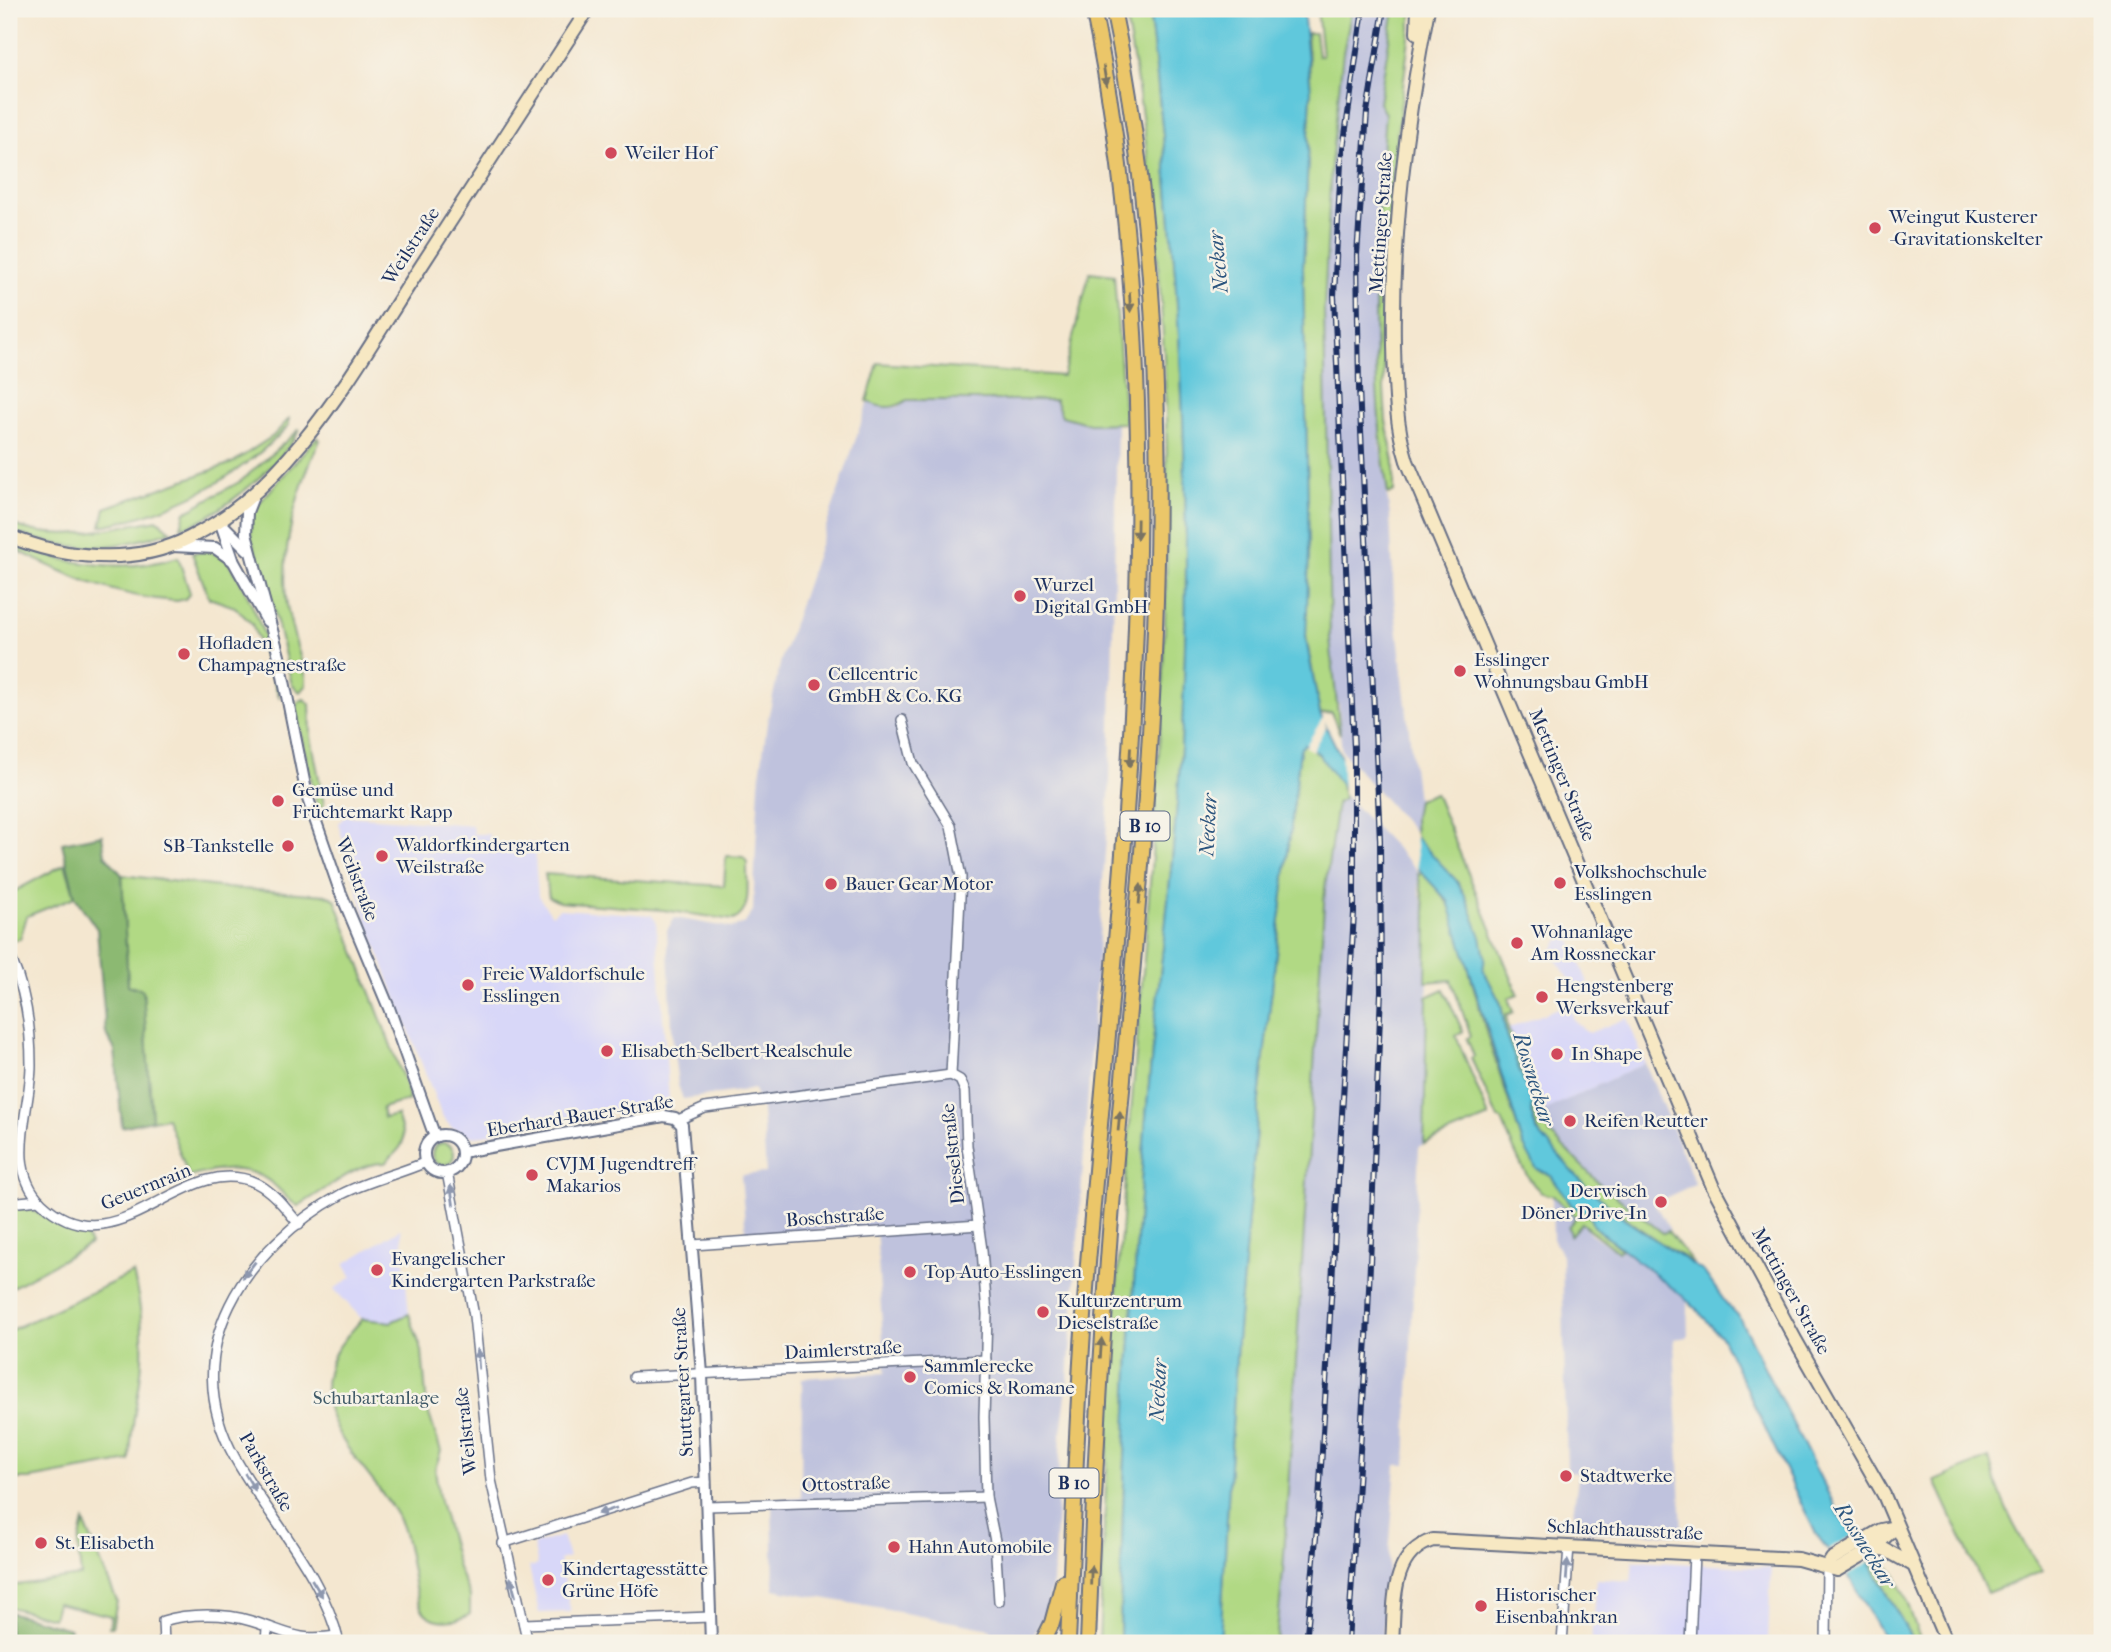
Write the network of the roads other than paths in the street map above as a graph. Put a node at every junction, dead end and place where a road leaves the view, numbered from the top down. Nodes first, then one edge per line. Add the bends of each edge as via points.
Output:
1 (588, 9) edge
2 (1093, 9) edge
3 (1113, 9) edge
4 (1418, 9) edge
5 (1428, 9) edge
6 (1416, 72) junction
7 (254, 494) junction
8 (219, 521) junction
9 (9, 536) edge
10 (169, 546) junction
11 (250, 552) junction
12 (234, 562) junction
13 (271, 626) junction
14 (902, 720) dead end
15 (12, 961) dead end
16 (951, 1074) junction
17 (678, 1120) junction
18 (435, 1137) junction
19 (462, 1153) junction
20 (426, 1162) junction
21 (447, 1172) junction
22 (39, 1200) junction
23 (9, 1203) edge
24 (299, 1223) junction
25 (979, 1225) junction
26 (693, 1245) junction
27 (986, 1360) junction
28 (702, 1374) junction
29 (634, 1377) dead end
30 (706, 1482) junction
31 (986, 1497) junction
32 (707, 1506) junction
33 (1896, 1527) junction
34 (503, 1543) junction
35 (1868, 1544) junction
36 (1569, 1546) junction
37 (1071, 1547) junction
38 (1694, 1554) junction
39 (1832, 1565) junction
40 (1913, 1565) junction
41 (999, 1601) dead end
42 (710, 1617) junction
43 (524, 1624) junction
44 (267, 1628) junction
45 (338, 1639) edge
46 (164, 1643) edge
47 (266, 1643) edge
48 (528, 1643) edge
49 (711, 1643) edge
50 (1042, 1643) edge
51 (1068, 1643) edge
52 (1088, 1643) edge
53 (1392, 1643) edge
54 (1562, 1643) edge
55 (1690, 1643) edge
56 (1826, 1643) edge
57 (1947, 1643) edge

1 - 7 main road, Weilstraße via 344,382 298,447
2 -> 37 highway, B 10 via 1115,135 1129,268 1136,605 1130,770 1089,1246
52 -> 3 highway, B 10 via 1104,1310 1149,770 1156,564 1146,239 1135,137
4 - 6 main road, Mettinger Straße
5 - 6 main road, Mettinger Straße
6 - 33 main road, Mettinger Straße via 1402,170 1394,279 1396,408 1407,461 1710,1180 1875,1476
7 - 8 main road, Weilstraße
7 - 11 street, Weilstraße via 245,520
8 - 10 main road
8 - 11 street
8 - 12 street, Weilstraße
9 - 10 main road via 82,555 121,555
10 - 12 street via 219,549
11 - 13 street, Weilstraße
12 - 13 street, Weilstraße
13 - 18 street, Weilstraße via 303,778 320,835
14 - 16 street, Dieselstraße via 913,763 951,825 961,877
15 - 22 street, Geuernrain via 23,994 30,1048 22,1159 26,1180
16 - 17 street, Eberhard-Bauer-Straße via 705,1108
16 - 25 street, Dieselstraße via 965,1091 966,1140
17 - 19 street, Eberhard-Bauer-Straße via 664,1116
17 - 26 street, Stuttgarter Straße via 684,1133
18 - 19 street via 453,1138
18 - 20 street via 426,1148
19 - 21 street via 460,1163
20 - 21 street
20 - 24 street, Parkstraße via 355,1188
34 -> 21 street, Weilstraße via 485,1440 472,1303
22 - 23 street
22 - 24 street, Geuernrain via 68,1220 101,1225 128,1218 186,1188 242,1179 266,1189
24 -> 45 street, Parkstraße via 259,1259 234,1294 218,1343 214,1384 229,1445 322,1596
25 - 26 street, Boschstraße
25 - 27 street, Dieselstraße via 987,1309
26 - 28 street, Stuttgarter Straße
27 - 28 street, Daimlerstraße
27 - 31 street, Dieselstraße
28 - 29 street, Daimlerstraße
28 - 30 street, Stuttgarter Straße
30 - 32 street, Stuttgarter Straße
30 -> 34 street
31 - 32 street, Ottostraße
31 - 41 street, Dieselstraße
32 - 42 street, Stuttgarter Straße
33 - 35 main road
33 - 40 main road, Mettinger Straße
43 -> 34 street, Weilstraße
35 - 39 main road
35 - 40 main road
36 - 38 main road, Schlachthausstraße
36 - 53 main road, Schlachthausstraße via 1447,1539 1420,1546 1400,1569
54 -> 36 street
37 - 50 highway via 1056,1612
37 - 51 highway, B 10
38 - 39 main road, Schlachthausstraße
38 - 55 street
39 - 56 street
40 - 57 main road, Mettinger Straße
42 - 43 street
42 - 49 street, Stuttgarter Straße
43 - 48 street, Weilstraße
44 - 45 street via 297,1638
44 - 46 street via 232,1618 178,1617 163,1621
44 - 47 street

